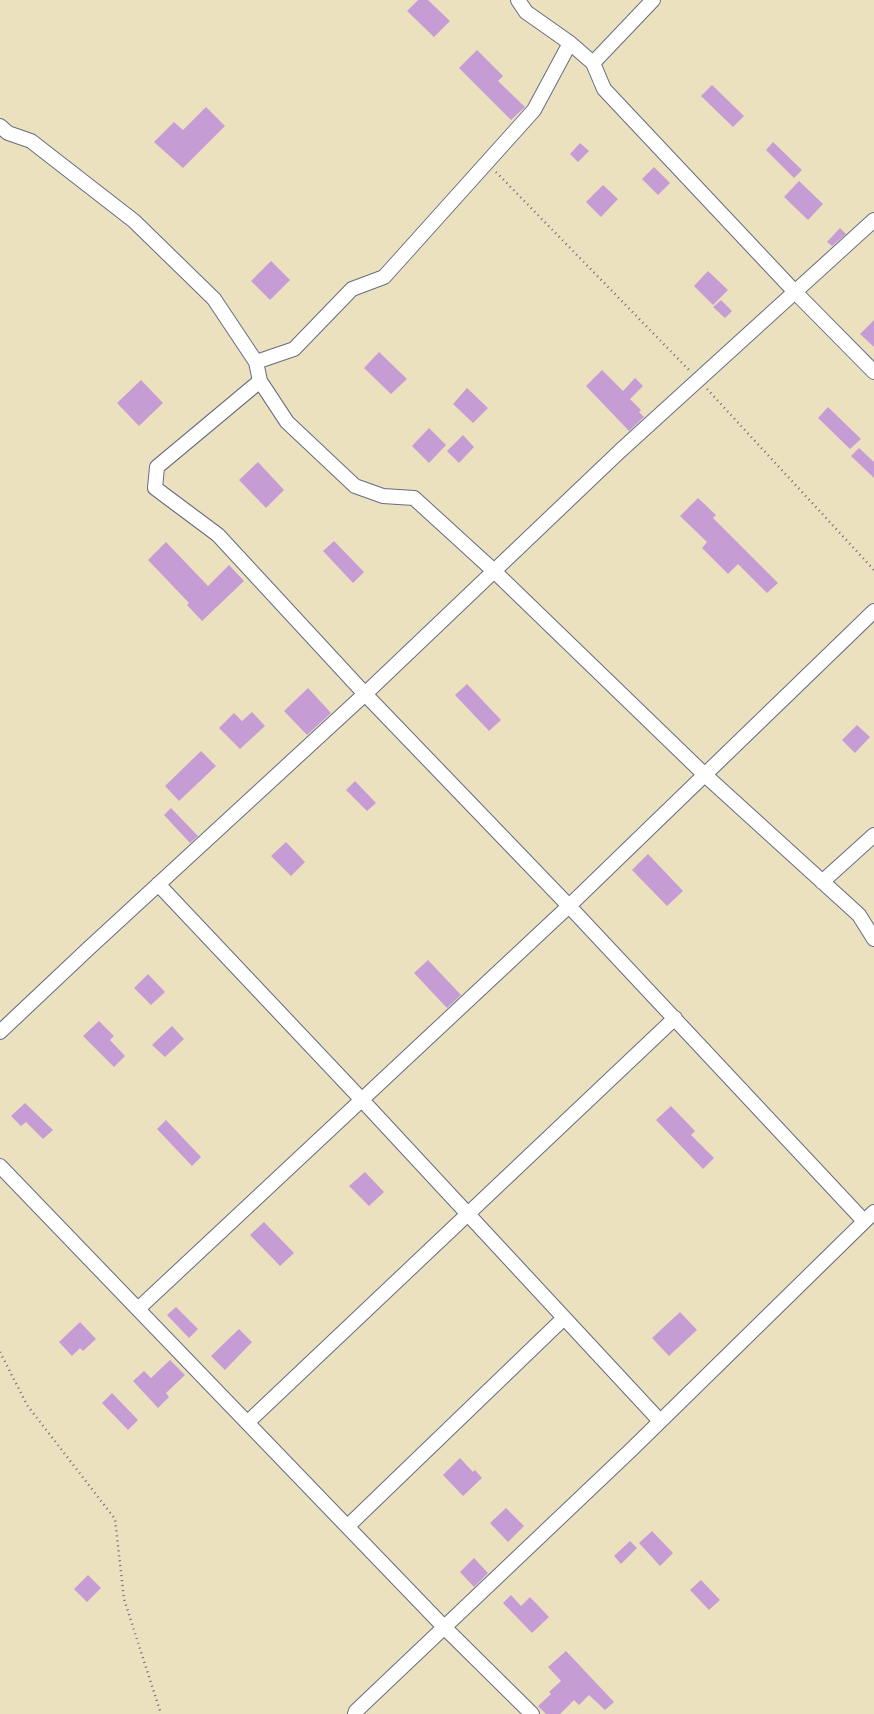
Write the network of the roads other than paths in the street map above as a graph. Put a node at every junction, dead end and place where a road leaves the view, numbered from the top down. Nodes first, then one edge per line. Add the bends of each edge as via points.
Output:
1 (518, 0) edge
2 (653, 0) edge
3 (570, 43) junction
4 (593, 63) junction
5 (0, 126) edge
6 (874, 220) edge
7 (795, 292) junction
8 (256, 362) junction
9 (874, 372) edge
10 (260, 381) junction
11 (494, 571) junction
12 (874, 611) edge
13 (365, 694) junction
14 (704, 775) junction
15 (874, 835) edge
16 (822, 882) junction
17 (158, 884) junction
18 (569, 906) junction
19 (874, 938) edge
20 (675, 1018) junction
21 (0, 1032) edge
22 (362, 1100) junction
23 (0, 1166) edge
24 (467, 1213) junction
25 (869, 1216) edge
26 (139, 1308) junction
27 (564, 1318) junction
28 (660, 1421) junction
29 (248, 1422) junction
30 (348, 1526) junction
31 (444, 1627) junction
32 (355, 1714) edge
33 (532, 1714) edge

1 - 3 street via 526,12
2 - 4 street
3 - 4 street
3 - 8 street via 534,110 384,277 352,289 294,349
4 - 7 street via 604,89
5 - 8 street via 31,141 134,220 214,299
6 - 7 street
7 - 9 street
7 - 11 street
8 - 10 street
10 - 11 street via 287,422 354,486 383,496 414,498
10 - 13 street via 157,467 155,488 218,535
11 - 13 street
11 - 14 street
12 - 14 street
13 - 17 street
13 - 18 street
14 - 16 street
14 - 18 street
15 - 16 street
16 - 19 street via 859,915
17 - 21 street
17 - 22 street
18 - 20 street
18 - 22 street
20 - 24 street
20 - 25 street
22 - 24 street
22 - 26 street
23 - 26 street
24 - 27 street
24 - 29 street
25 - 28 street
26 - 29 street
27 - 28 street
27 - 30 street
28 - 31 street
29 - 30 street
30 - 31 street
31 - 32 street
31 - 33 street

